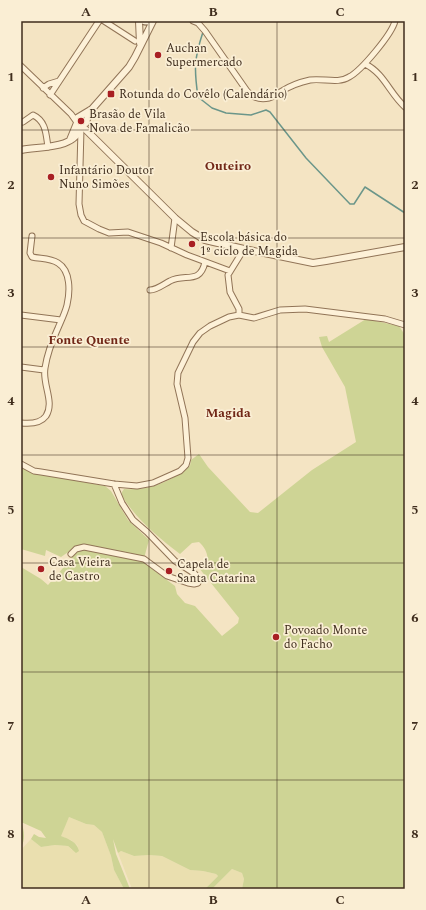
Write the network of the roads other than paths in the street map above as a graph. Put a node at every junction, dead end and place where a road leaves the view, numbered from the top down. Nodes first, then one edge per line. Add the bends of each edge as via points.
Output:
1 (99, 21) edge
2 (104, 21) edge
3 (139, 21) edge
4 (145, 21) edge
5 (149, 21) edge
6 (153, 21) edge
7 (194, 21) edge
8 (395, 21) edge
9 (135, 41) dead end
10 (140, 46) junction
11 (365, 64) junction
12 (21, 66) edge
13 (59, 81) junction
14 (43, 88) junction
15 (50, 95) junction
16 (405, 107) edge
17 (23, 122) dead end
18 (82, 126) junction
19 (70, 140) junction
20 (48, 147) junction
21 (21, 150) edge
22 (175, 218) junction
23 (32, 236) dead end
24 (405, 247) edge
25 (171, 248) junction
26 (244, 249) junction
27 (205, 262) junction
28 (230, 271) junction
29 (150, 290) dead end
30 (21, 315) edge
31 (239, 315) junction
32 (61, 320) junction
33 (405, 325) edge
34 (21, 367) edge
35 (44, 370) junction
36 (21, 423) edge
37 (21, 464) edge
38 (114, 484) junction
39 (71, 554) dead end

1 - 13 street
2 - 9 street
3 - 10 street
4 - 5 main road
6 - 10 street
7 - 11 street via 205,30 254,98 270,98 284,89 312,80 343,80
8 - 11 street via 392,29
10 - 18 street via 129,67 92,109
11 - 16 street via 377,71
12 - 14 street
13 - 14 street
13 - 15 street
14 - 15 street
15 - 18 street
17 - 20 street via 33,115 43,123
18 - 19 street
18 - 19 street
18 - 22 street
18 - 25 street via 79,204 84,221 109,233 128,232
19 - 20 street via 62,145
20 - 21 street
22 - 25 street
22 - 26 street via 200,238
23 - 32 street via 31,256 57,262 67,274 68,299
24 - 26 street via 313,263
25 - 27 street
26 - 28 street
27 - 28 street
27 - 29 street via 203,270 197,276 171,280
28 - 31 street via 230,292
30 - 32 street
31 - 33 street via 254,318 280,310 305,308 385,319
31 - 38 street via 229,317 200,333 178,373 176,384 185,418 188,458 184,468 170,477 153,483 137,486
32 - 35 street
34 - 35 street
35 - 36 street via 49,402 46,415 34,424
37 - 38 street via 34,471
38 - 39 street via 133,520 183,568 195,574 198,583 188,583 167,576 144,559 84,547 76,549

